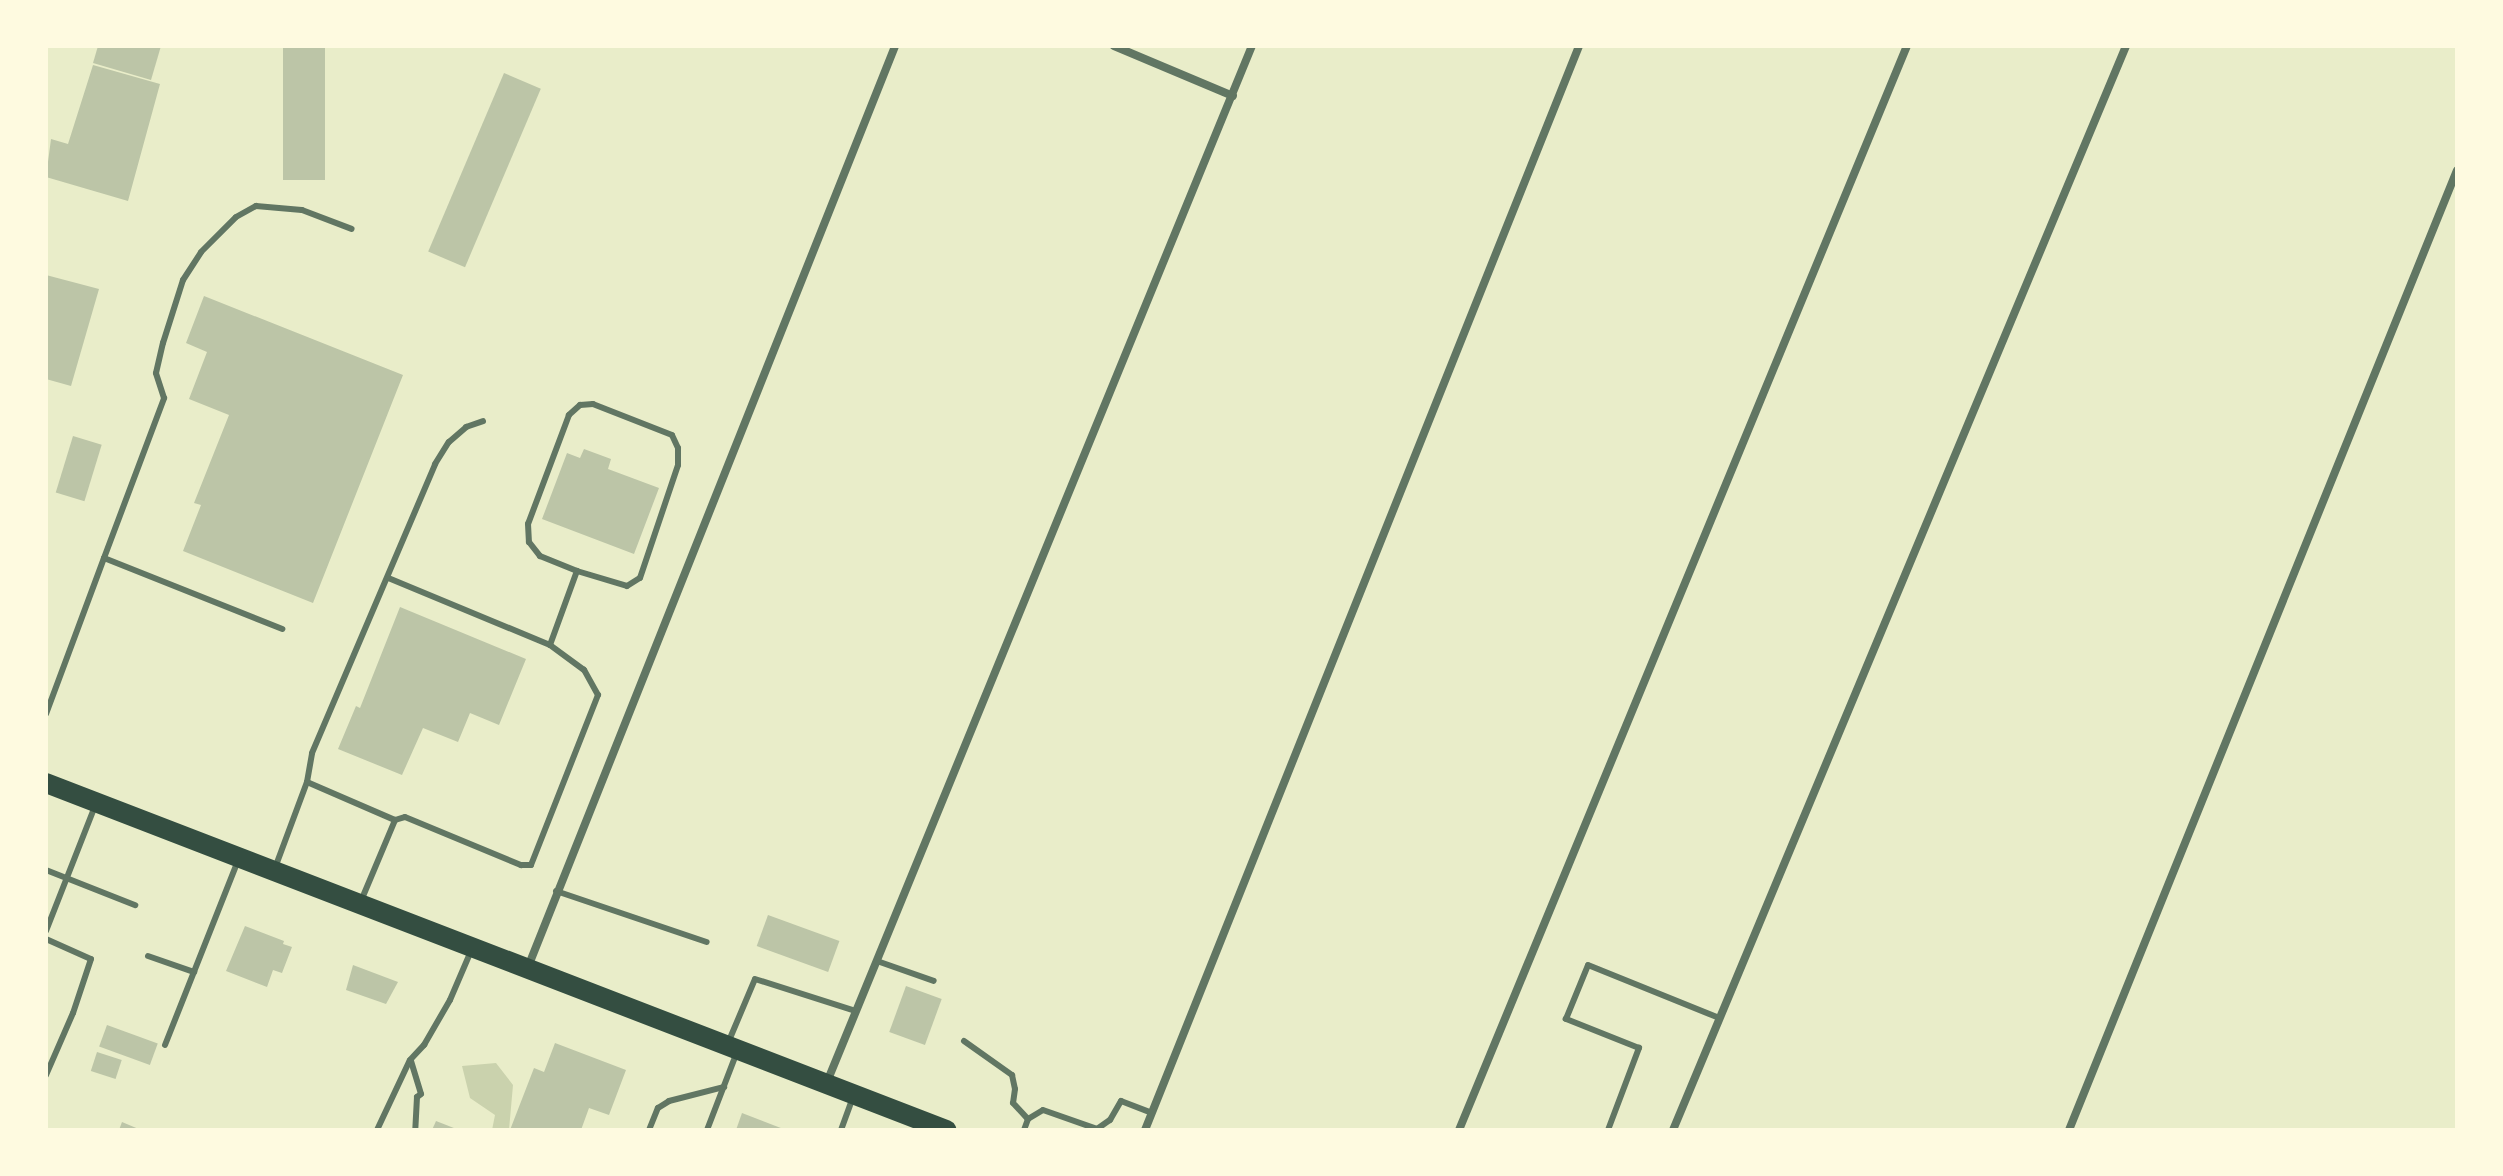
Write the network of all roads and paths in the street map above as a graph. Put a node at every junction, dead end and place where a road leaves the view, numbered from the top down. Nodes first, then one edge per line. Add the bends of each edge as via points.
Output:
1 (895, 46) edge
2 (1114, 46) edge
3 (1252, 46) edge
4 (1579, 46) edge
5 (1907, 46) edge
6 (2126, 46) edge
7 (1233, 96) junction
8 (2457, 170) edge
9 (352, 229) dead end
10 (483, 421) dead end
11 (104, 558) junction
12 (577, 571) junction
13 (388, 578) junction
14 (282, 629) dead end
15 (550, 645) junction
16 (46, 714) edge
17 (307, 782) junction
18 (46, 783) edge
19 (97, 803) junction
20 (395, 820) junction
21 (239, 858) junction
22 (46, 870) edge
23 (274, 871) junction
24 (67, 879) junction
25 (556, 891) junction
26 (359, 904) junction
27 (135, 905) dead end
28 (46, 931) edge
29 (46, 939) edge
30 (707, 942) dead end
31 (472, 948) junction
32 (148, 956) dead end
33 (877, 961) junction
34 (528, 969) junction
35 (194, 972) junction
36 (934, 981) dead end
37 (856, 1011) junction
38 (1719, 1018) junction
39 (964, 1041) dead end
40 (165, 1045) dead end
41 (733, 1047) junction
42 (410, 1060) junction
43 (46, 1075) edge
44 (826, 1082) junction
45 (724, 1087) junction
46 (854, 1094) junction
47 (1152, 1113) junction
48 (1028, 1119) junction
49 (917, 1125) edge
50 (377, 1130) edge
51 (415, 1130) edge
52 (649, 1130) edge
53 (707, 1130) edge
54 (841, 1130) edge
55 (946, 1130) edge
56 (1024, 1130) edge
57 (1145, 1130) edge
58 (1459, 1130) edge
59 (1608, 1130) edge
60 (1673, 1130) edge
61 (2069, 1130) edge

1 - 25 street
2 - 7 street
3 - 7 street
4 - 47 street
5 - 58 street
6 - 38 street
7 - 33 street
8 - 61 street
9 - 11 lane via 302,210 256,206 236,217 201,252 183,280 163,343 156,373 164,398
10 - 13 lane via 457,435 435,464
11 - 14 lane
11 - 16 lane
12 - 12 lane via 627,586 640,578 678,465 672,435 593,404 580,405 569,415 528,524 529,542 540,556
12 - 15 lane
13 - 15 lane
13 - 17 lane via 312,753
15 - 20 lane via 584,670 598,695 531,865 405,817
17 - 20 lane
17 - 23 lane
18 - 19 main road
19 - 21 main road
19 - 24 lane
20 - 26 lane
21 - 23 main road
21 - 35 lane
22 - 24 lane
23 - 26 main road
24 - 27 lane
24 - 28 lane
25 - 30 lane
25 - 34 street
26 - 31 main road
29 - 43 lane via 91,959
31 - 34 main road
31 - 42 lane via 450,1000
32 - 35 lane
33 - 36 lane
33 - 37 street
34 - 41 main road
35 - 40 lane
37 - 41 lane via 755,979
37 - 44 street
38 - 59 lane via 1588,965 1566,1019 1639,1048
38 - 60 street
39 - 48 lane via 1012,1075 1013,1103
41 - 44 main road
41 - 45 lane
42 - 50 lane
42 - 51 lane via 421,1094
44 - 46 main road
45 - 52 lane via 669,1101 658,1108
45 - 53 lane
46 - 49 main road
46 - 54 lane
47 - 48 lane via 1121,1101 1110,1120 1097,1129 1043,1110
47 - 57 street
48 - 56 lane
49 - 55 main road

